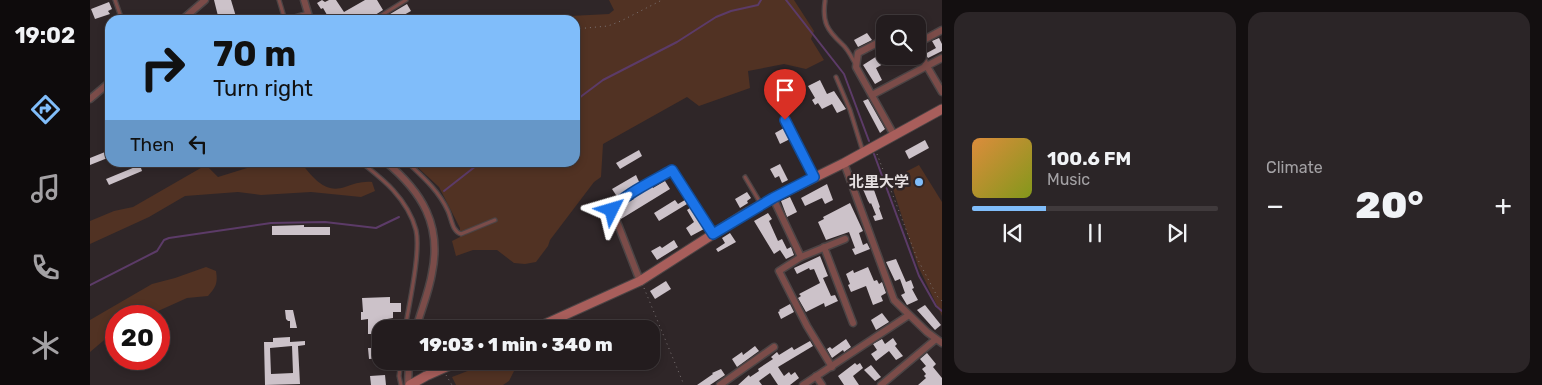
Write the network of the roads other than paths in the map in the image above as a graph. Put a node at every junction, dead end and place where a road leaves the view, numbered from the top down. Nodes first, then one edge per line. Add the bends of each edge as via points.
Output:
1 (115, 0) edge
2 (205, 0) edge
3 (279, 0) edge
4 (304, 0) edge
5 (406, 0) edge
6 (825, 1) edge
7 (120, 15) edge
8 (188, 15) edge
9 (283, 15) edge
10 (308, 15) edge
11 (382, 15) edge
12 (942, 30) edge
13 (926, 39) edge
14 (876, 44) edge
15 (942, 58) edge
16 (856, 65) junction
17 (927, 66) junction
18 (836, 77) dead end
19 (105, 86) edge
20 (942, 92) edge
21 (872, 95) junction
22 (90, 99) edge
23 (942, 109) edge
24 (785, 120) dead end
25 (894, 135) junction
26 (863, 152) junction
27 (844, 162) junction
28 (367, 167) edge
29 (392, 167) edge
30 (412, 167) edge
31 (672, 170) joint
32 (745, 176) dead end
33 (814, 177) junction
34 (773, 198) junction
35 (762, 205) junction
36 (612, 210) joint
37 (495, 220) dead end
38 (713, 234) junction
39 (845, 239) dead end
40 (824, 247) junction
41 (801, 257) junction
42 (640, 281) junction
43 (909, 315) junction
44 (406, 320) edge
45 (419, 320) edge
46 (554, 320) edge
47 (853, 323) dead end
48 (939, 341) edge
49 (774, 347) dead end
50 (832, 367) junction
51 (400, 370) edge
52 (409, 370) edge
53 (440, 370) edge
54 (816, 376) junction
55 (724, 384) edge
56 (401, 385) edge
57 (409, 385) edge
58 (804, 385) edge
59 (822, 385) edge
60 (881, 385) edge

1 - 7 lane
2 - 8 street
3 - 9 lane
4 - 10 street
5 - 11 lane
6 - 16 lane via 825,24
12 - 13 street
14 - 16 street via 858,53
15 - 17 street
16 - 21 street
17 - 20 street
17 - 21 street
18 - 26 lane
19 - 22 street
21 - 25 street
23 - 25 street
24 - 33 lane
25 - 26 street
26 - 27 street
27 - 33 street
27 - 43 street via 894,300
28 - 44 lane via 393,189 416,230 418,240
29 - 45 street via 418,195 434,235 432,273
30 - 37 lane via 433,187 457,233
31 - 36 lane via 626,197
31 - 38 street
32 - 35 lane
33 - 34 street
34 - 35 street
34 - 41 street
35 - 38 street
36 - 42 street
38 - 42 street
39 - 40 street
40 - 41 street
40 - 47 street
41 - 50 street via 779,271 806,326
42 - 46 street
43 - 48 street
43 - 50 street
48 - 60 street
49 - 55 street
50 - 54 street
51 - 56 lane
52 - 57 street
53 - 57 street
54 - 58 street
54 - 59 street

